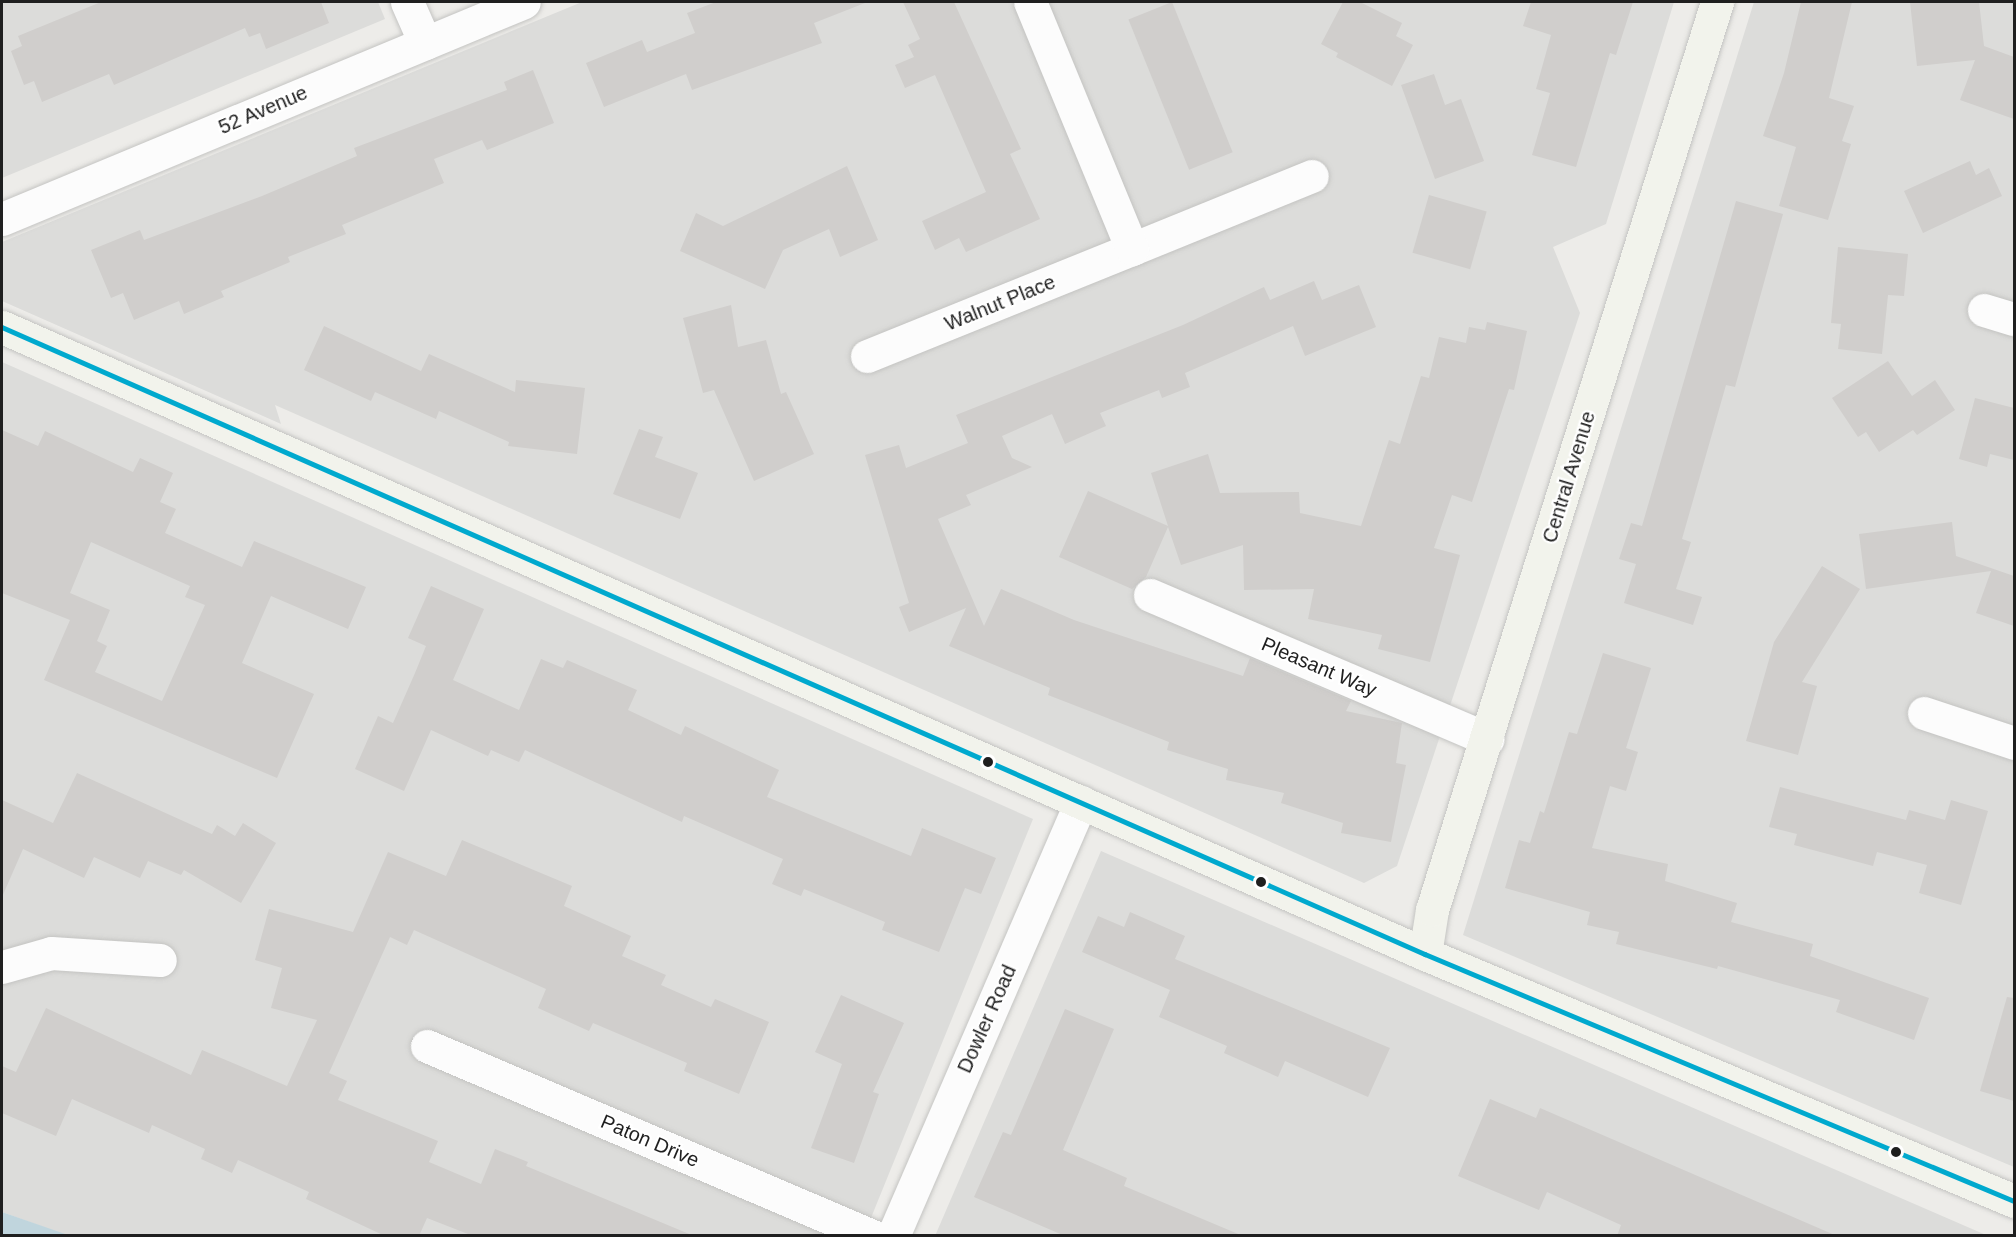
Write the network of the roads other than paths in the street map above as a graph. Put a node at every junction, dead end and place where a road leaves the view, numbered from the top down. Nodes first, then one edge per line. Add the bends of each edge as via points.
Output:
1 (407, 2) edge
2 (524, 2) edge
3 (1030, 2) edge
4 (1717, 2) edge
5 (425, 43) junction
6 (1312, 176) dead end
7 (2, 219) edge
8 (1132, 249) junction
9 (1984, 310) dead end
10 (2014, 319) edge
11 (2, 327) edge
12 (867, 356) dead end
13 (1150, 595) dead end
14 (1924, 713) dead end
15 (1488, 739) junction
16 (2014, 744) edge
17 (1081, 802) junction
18 (1425, 954) junction
19 (160, 960) dead end
20 (2, 967) edge
21 (427, 1046) dead end
22 (2014, 1201) edge
23 (873, 1236) edge
24 (893, 1236) edge

1 - 5 street
2 - 5 street, 52 Avenue
3 - 8 street
4 - 15 street, Central Avenue
5 - 7 street, 52 Avenue
6 - 8 street, Walnut Place
8 - 12 street, Walnut Place
9 - 10 street
11 - 17 street
13 - 15 street, Pleasant Way
14 - 16 street
15 - 18 street, Central Avenue via 1432,910
17 - 18 street
17 - 24 street, Dowler Road
18 - 22 street
19 - 20 street via 51,953
21 - 23 street, Paton Drive

